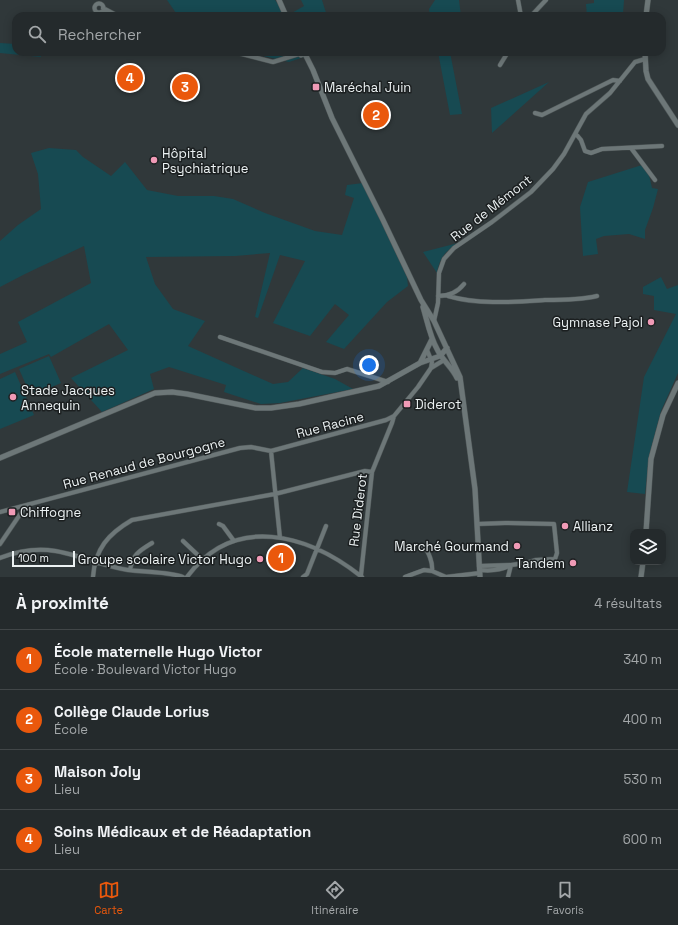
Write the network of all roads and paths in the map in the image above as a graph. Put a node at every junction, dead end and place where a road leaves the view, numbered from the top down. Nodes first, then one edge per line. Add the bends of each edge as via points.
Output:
1 (279, 0) edge
2 (518, 0) edge
3 (546, 0) edge
4 (648, 0) edge
5 (103, 8) dead end
6 (110, 12) edge
7 (284, 12) edge
8 (520, 12) edge
9 (535, 12) edge
10 (646, 12) edge
11 (250, 56) edge
12 (293, 56) edge
13 (304, 56) edge
14 (506, 56) edge
15 (287, 58) joint
16 (645, 59) joint
17 (500, 65) dead end
18 (620, 81) junction
19 (535, 113) dead end
20 (678, 125) edge
21 (576, 134) junction
22 (662, 146) dead end
23 (631, 148) junction
24 (655, 180) dead end
25 (464, 284) dead end
26 (438, 296) junction
27 (448, 296) junction
28 (597, 296) dead end
29 (438, 302) junction
30 (428, 316) junction
31 (434, 321) junction
32 (220, 337) dead end
33 (432, 339) junction
34 (443, 340) junction
35 (447, 348) junction
36 (427, 350) junction
37 (440, 356) junction
38 (431, 359) junction
39 (444, 360) junction
40 (420, 363) junction
41 (431, 368) junction
42 (388, 382) junction
43 (678, 383) edge
44 (462, 392) junction
45 (394, 416) junction
46 (271, 452) junction
47 (0, 458) edge
48 (372, 472) junction
49 (275, 494) junction
50 (24, 506) junction
51 (0, 512) edge
52 (219, 524) dead end
53 (477, 524) junction
54 (326, 526) dead end
55 (646, 529) edge
56 (280, 538) junction
57 (184, 541) dead end
58 (234, 541) junction
59 (152, 543) dead end
60 (0, 544) edge
61 (423, 546) dead end
62 (316, 550) junction
63 (0, 558) edge
64 (202, 559) junction
65 (95, 561) junction
66 (511, 565) junction
67 (643, 565) edge
68 (130, 570) junction
69 (432, 571) junction
70 (480, 571) edge
71 (306, 576) edge
72 (361, 576) edge
73 (93, 577) edge
74 (183, 577) edge
75 (187, 577) edge
76 (405, 577) edge
77 (508, 577) edge
78 (641, 577) edge

1 - 7 street
2 - 8 street
3 - 9 street
4 - 10 street
5 - 6 street
11 - 15 street via 273,62
12 - 15 street
13 - 30 street via 313,70 332,118
14 - 17 street
16 - 18 street, Rue de Mémont via 635,62
16 - 20 street via 648,79
18 - 19 street via 613,80 542,115
18 - 21 street, Rue de Mémont via 586,114
21 - 23 street via 585,152
21 - 26 street, Rue de Mémont via 553,169 531,192 454,248 444,259 439,274
22 - 23 street
23 - 24 street
25 - 27 street
26 - 27 street
26 - 29 street
27 - 28 street via 495,301
29 - 30 street
29 - 31 street
30 - 31 street
30 - 33 street
31 - 34 street
32 - 42 street via 322,372 335,374 347,369
33 - 34 street
33 - 36 street
33 - 37 street
34 - 35 street
35 - 37 street
35 - 44 street via 460,377
36 - 38 street
36 - 40 street
37 - 38 street
37 - 39 street
38 - 40 street
38 - 41 street
39 - 41 street, Rue Diderot
39 - 44 street via 451,368
40 - 42 street
41 - 45 street, Rue Diderot
42 - 47 street via 369,389 271,408 256,408 172,392 156,393
43 - 55 street via 663,415 652,458
44 - 53 street
45 - 46 street, Rue Racine
45 - 48 street, Rue Diderot
46 - 49 street
46 - 50 street, Rue Renaud de Bourgogne via 251,447 240,448
48 - 49 street via 365,471
48 - 72 street, Rue Diderot
49 - 56 street
49 - 65 street via 132,520 109,536
50 - 51 street, Rue Renaud de Bourgogne
50 - 60 street
52 - 58 street
53 - 66 street via 554,524 557,553 555,558
53 - 70 street
54 - 62 street
56 - 58 street via 258,536
56 - 62 street
57 - 64 street
58 - 64 street via 221,546
59 - 68 street via 137,553
61 - 69 street via 427,550
62 - 71 street
62 - 72 street
63 - 65 street via 45,549
64 - 75 street
65 - 68 street
65 - 73 street
66 - 70 street
66 - 77 street
67 - 78 street
68 - 74 street
69 - 70 street via 446,577
69 - 76 street via 424,570

